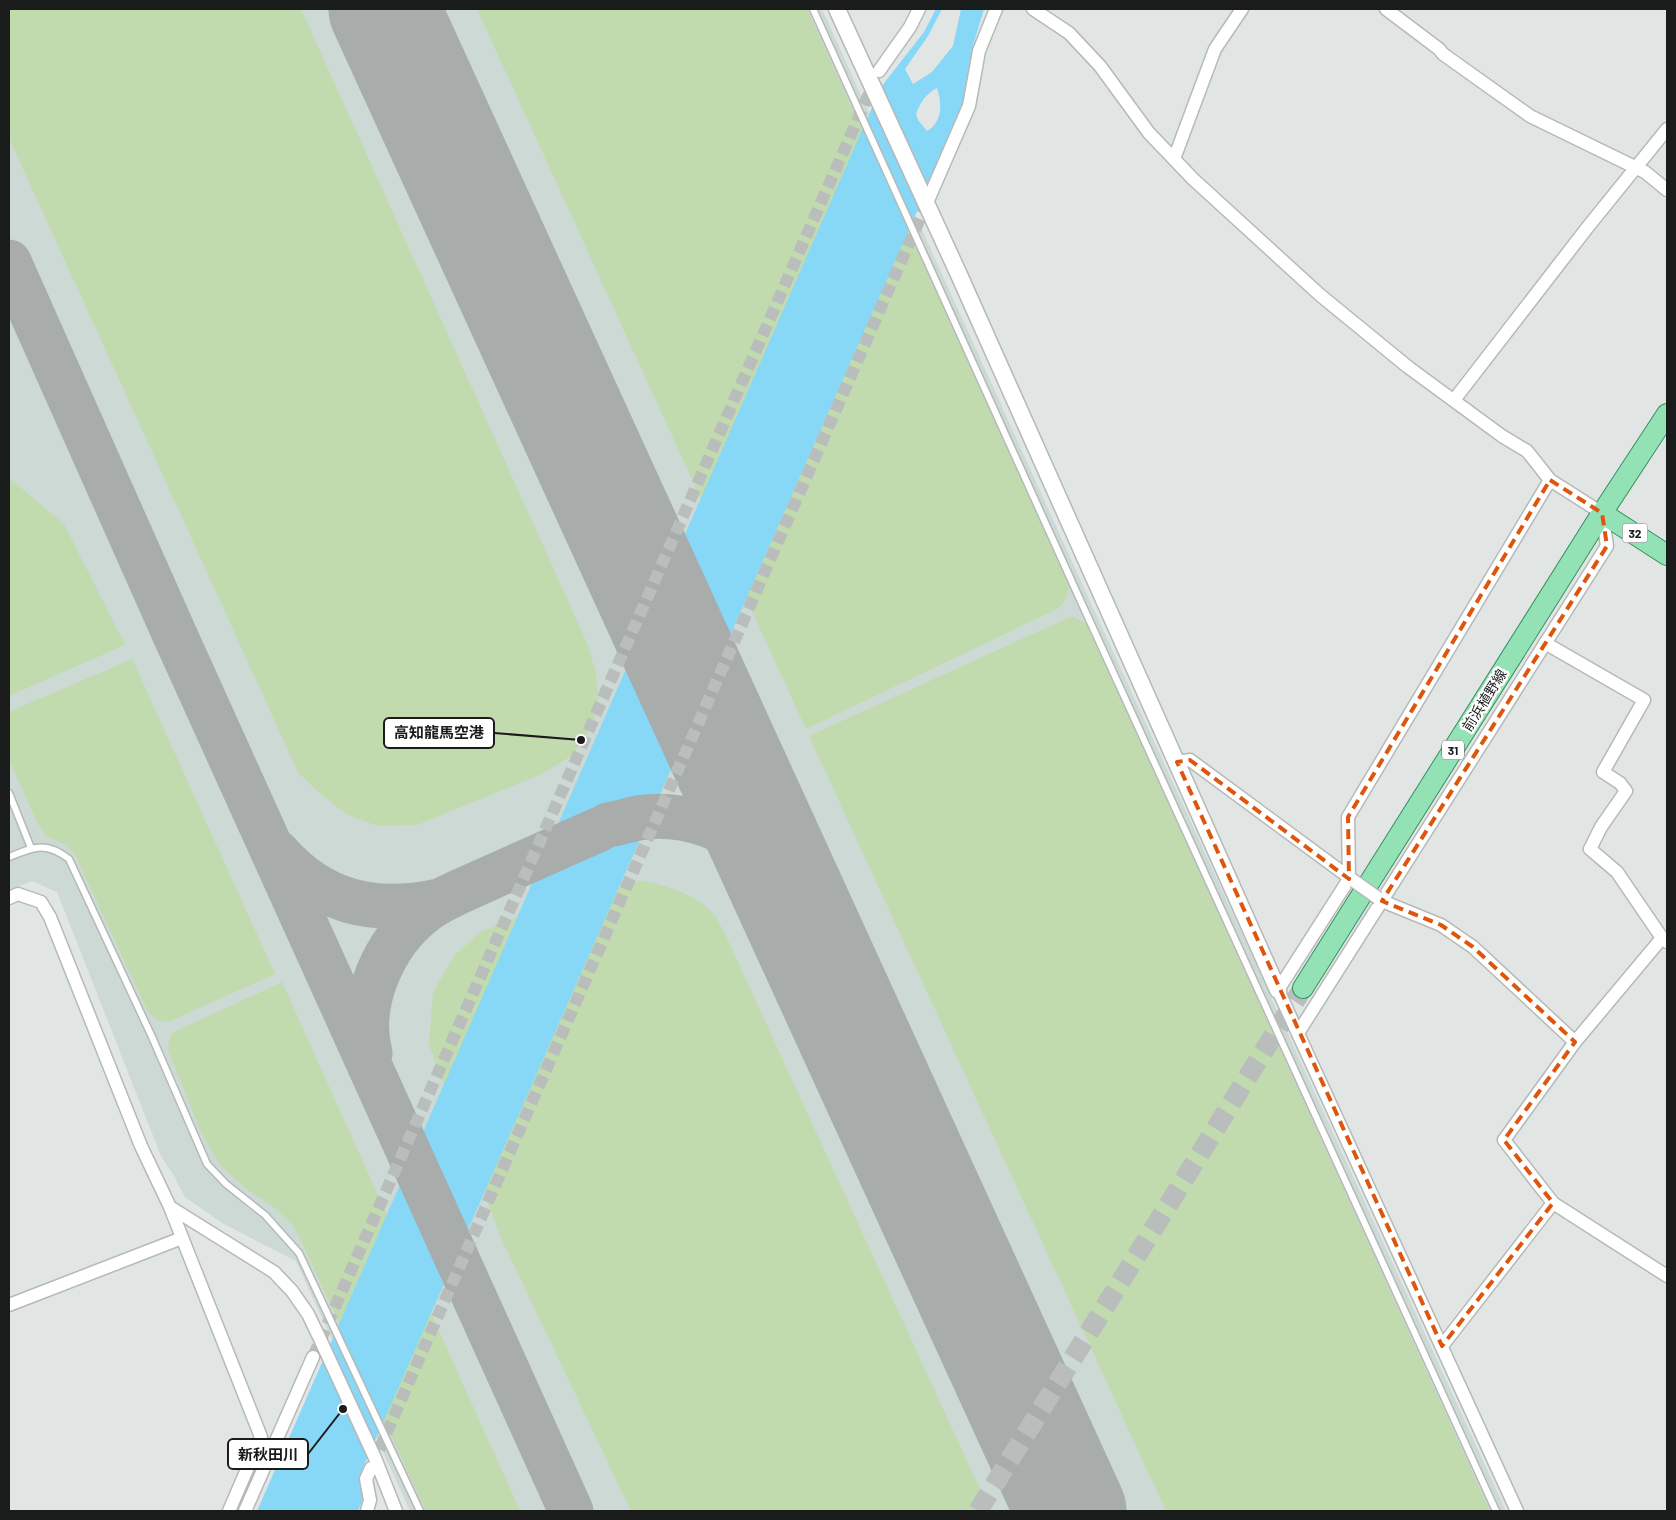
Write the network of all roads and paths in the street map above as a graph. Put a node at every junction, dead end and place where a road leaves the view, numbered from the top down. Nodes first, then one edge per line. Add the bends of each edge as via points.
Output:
1 (813, 9) edge
2 (837, 9) edge
3 (919, 9) edge
4 (996, 9) edge
5 (1033, 9) edge
6 (1242, 9) edge
7 (1386, 9) edge
8 (879, 71) tunnel mouth
9 (1667, 129) edge
10 (1174, 159) junction
11 (1637, 168) junction
12 (1667, 190) edge
13 (929, 198) tunnel mouth
14 (1454, 400) junction
15 (1667, 414) edge
16 (1550, 480) junction
17 (1602, 513) junction
18 (1667, 555) edge
19 (1545, 643) junction
20 (1177, 762) junction
21 (9, 793) edge
22 (31, 848) junction
23 (9, 857) edge
24 (1352, 880) junction
25 (9, 898) edge
26 (1380, 900) junction
27 (1664, 940) edge
28 (1303, 988) tunnel mouth
29 (1278, 990) junction
30 (1298, 1033) junction
31 (1575, 1042) junction
32 (1553, 1202) junction
33 (170, 1207) junction
34 (182, 1238) junction
35 (1667, 1276) edge
36 (9, 1305) edge
37 (1442, 1346) junction
38 (313, 1357) tunnel mouth
39 (371, 1468) tunnel mouth
40 (228, 1511) edge
41 (245, 1511) edge
42 (367, 1511) edge
43 (396, 1511) edge
44 (420, 1511) edge
45 (1496, 1511) edge
46 (1517, 1511) edge

1 - 45 lane
2 - 20 street
3 - 8 street
4 - 13 street via 979,51 969,106
5 - 10 street via 1068,33 1094,60 1149,133
6 - 10 street via 1215,50
7 - 11 street via 1530,116
9 - 11 street
10 - 14 street via 1320,295
11 - 12 street
11 - 14 street
14 - 16 street via 1527,452
15 - 17 main road, 前浜植野線 / 31
16 - 17 street
16 - 24 street via 1348,817
17 - 18 main road, 32
17 - 19 street via 1607,546
17 - 28 main road, 前浜植野線 / 31
19 - 26 street
19 - 27 street via 1644,700 1603,772 1626,791 1590,849 1617,872
20 - 24 street via 1190,760
20 - 29 street
21 - 22 lane
22 - 23 lane
22 - 44 lane via 47,847 70,859 207,1164 265,1215 299,1253
24 - 26 street, bridge
24 - 29 street
25 - 33 street via 18,894 41,902 50,917 140,1146
26 - 30 street
26 - 31 street via 1441,925 1473,947
27 - 31 street
29 - 30 street
30 - 37 street
31 - 32 street via 1504,1140
32 - 35 street
32 - 37 street
33 - 34 street
33 - 43 street via 274,1272 292,1291 320,1339
34 - 36 street
34 - 40 street via 261,1437
37 - 46 street
38 - 41 street
39 - 42 street via 366,1479 370,1500

